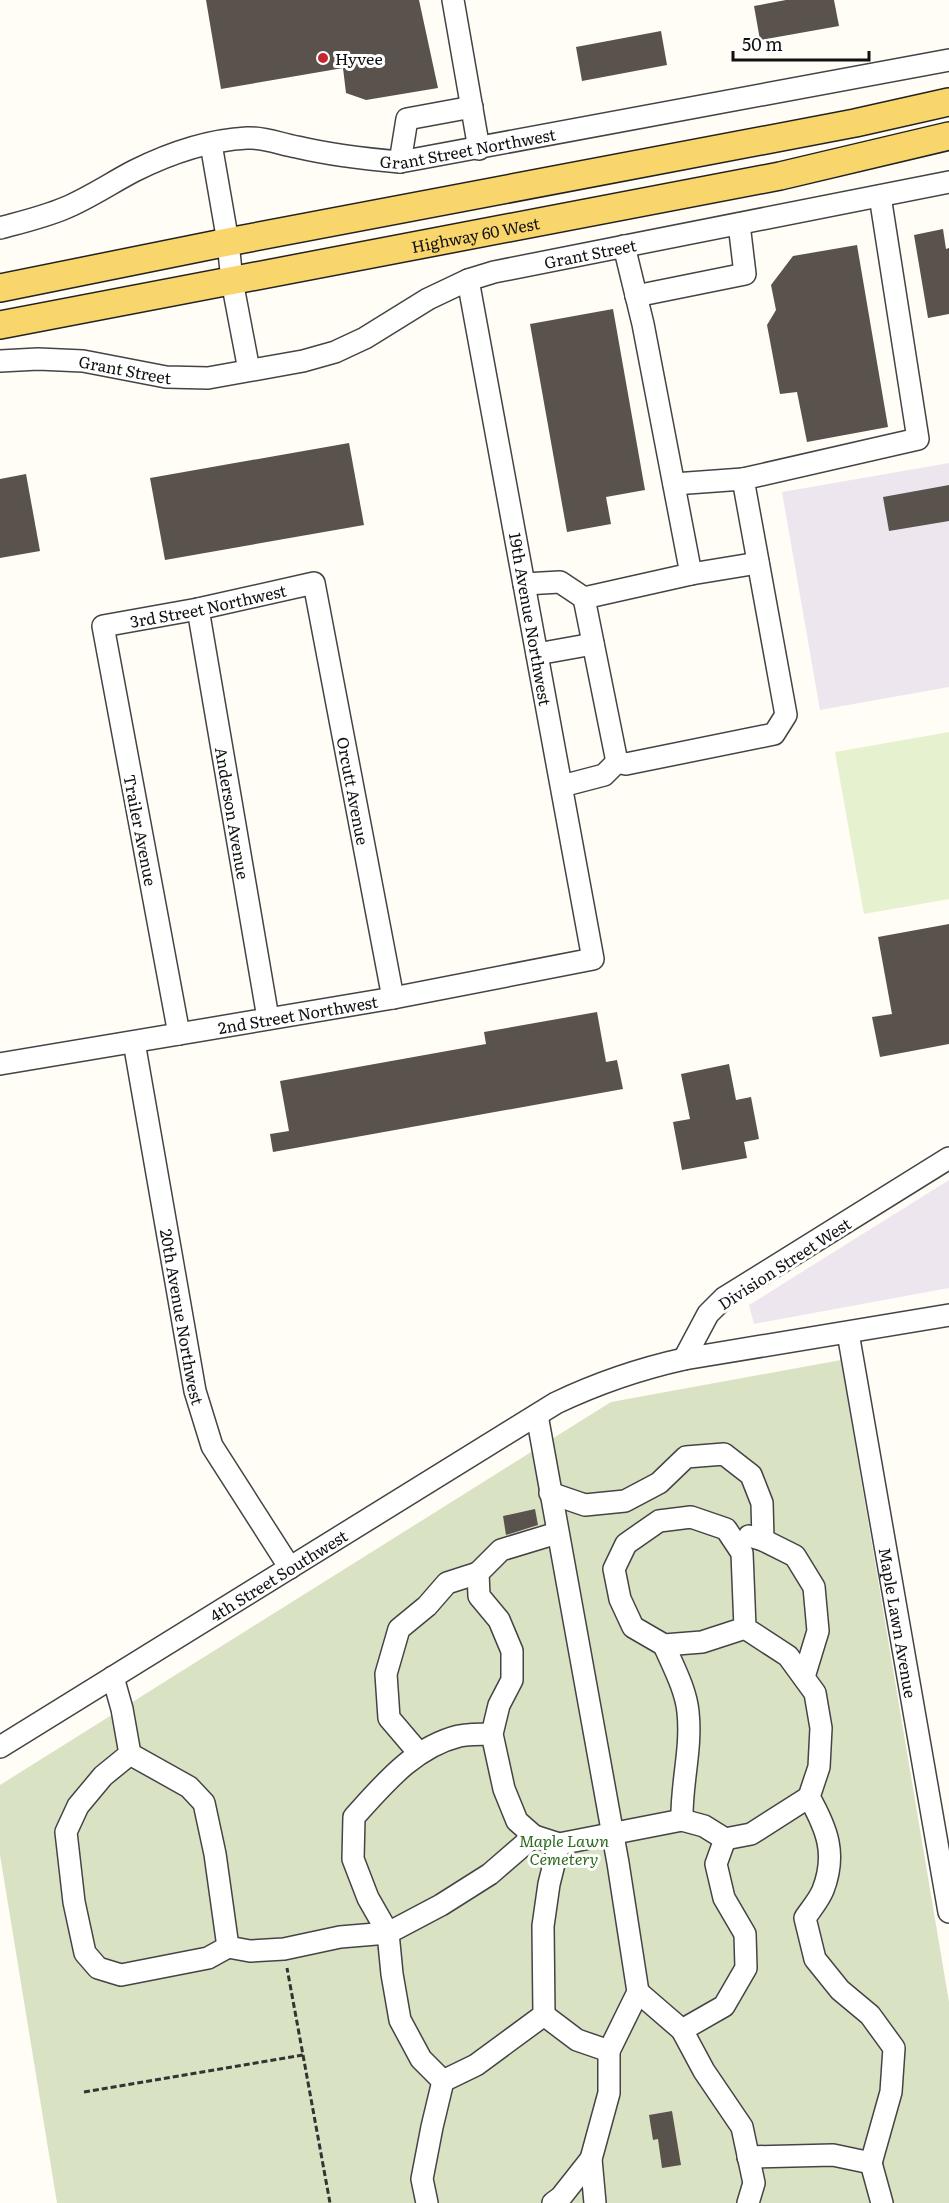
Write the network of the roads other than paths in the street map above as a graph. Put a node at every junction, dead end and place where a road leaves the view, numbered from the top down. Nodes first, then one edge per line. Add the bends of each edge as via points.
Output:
1 (453, 0) edge
2 (949, 60) edge
3 (949, 102) edge
4 (472, 107) junction
5 (949, 136) edge
6 (211, 144) junction
7 (479, 149) junction
8 (400, 162) junction
9 (949, 182) edge
10 (880, 196) junction
11 (739, 224) junction
12 (0, 228) edge
13 (228, 242) junction
14 (624, 246) junction
15 (468, 280) junction
16 (232, 281) junction
17 (0, 288) edge
18 (636, 296) junction
19 (0, 325) edge
20 (0, 361) edge
21 (249, 370) junction
22 (743, 479) junction
23 (674, 484) junction
24 (758, 563) junction
25 (691, 574) junction
26 (314, 583) joint
27 (524, 584) junction
28 (584, 598) junction
29 (198, 609) junction
30 (103, 626) joint
31 (593, 644) junction
32 (537, 654) junction
33 (617, 762) junction
34 (562, 786) junction
35 (593, 958) joint
36 (393, 998) junction
37 (268, 1018) junction
38 (179, 1034) junction
39 (134, 1042) junction
40 (0, 1064) edge
41 (949, 1158) edge
42 (949, 1315) edge
43 (848, 1333) junction
44 (684, 1359) junction
45 (537, 1415) junction
46 (550, 1493) junction
47 (726, 1529) junction
48 (558, 1533) junction
49 (764, 1540) junction
50 (290, 1568) junction
51 (478, 1573) junction
52 (745, 1628) junction
53 (664, 1646) junction
54 (113, 1677) junction
55 (804, 1677) junction
56 (492, 1734) junction
57 (0, 1747) edge
58 (418, 1752) junction
59 (130, 1754) junction
60 (809, 1797) junction
61 (682, 1820) junction
62 (612, 1834) junction
63 (534, 1836) junction
64 (725, 1839) junction
65 (559, 1844) junction
66 (949, 1912) edge
67 (388, 1933) junction
68 (228, 1947) junction
69 (638, 1992) junction
70 (544, 2015) junction
71 (682, 2030) junction
72 (609, 2051) junction
73 (443, 2081) junction
74 (748, 2157) junction
75 (591, 2159) junction
76 (871, 2163) junction
77 (427, 2203) edge
78 (554, 2203) edge
79 (595, 2203) edge
80 (748, 2203) edge
81 (882, 2203) edge

1 - 4 street
2 - 7 street, Grant Street Northwest
3 - 13 main road
4 - 7 street
4 - 8 street via 407,119
5 - 16 main road, Highway 60 West via 780,176
6 - 8 street, Grant Street Northwest via 248,138 269,140 365,160
6 - 12 street, Grant Street Northwest via 136,170 67,207
6 - 13 street
7 - 8 street, Grant Street Northwest
9 - 10 street, Grant Street
10 - 11 street, Grant Street
10 - 22 street via 918,439
11 - 14 street, Grant Street
11 - 18 street via 745,274
13 - 16 street
13 - 17 main road
14 - 15 street, Grant Street
14 - 18 street
15 - 21 street, Grant Street via 335,352
15 - 27 street, 19th Avenue Northwest
16 - 19 main road, Highway 60 West
16 - 21 street
18 - 23 street
20 - 21 street, Grant Street via 83,361 166,377 208,378
22 - 23 street
22 - 24 street
23 - 25 street
24 - 25 street
24 - 33 street via 786,715 774,734 626,764
25 - 28 street
26 - 29 street, 3rd Street Northwest
26 - 36 street, Orcutt Avenue
27 - 28 street via 560,582
27 - 32 street, 19th Avenue Northwest
28 - 31 street
29 - 30 street, 3rd Street Northwest
29 - 37 street, Anderson Avenue
30 - 38 street, Trailer Avenue
31 - 32 street
31 - 33 street
32 - 34 street, 19th Avenue Northwest
33 - 34 street via 604,775
34 - 35 street, 19th Avenue Northwest
35 - 36 street, 2nd Street Northwest
36 - 37 street, 2nd Street Northwest
37 - 38 street, 2nd Street Northwest
38 - 39 street, 2nd Street Northwest
39 - 40 street, 2nd Street Northwest
39 - 50 street, 20th Avenue Northwest via 202,1419 212,1446
41 - 44 street, Division Street West via 724,1298 704,1321
42 - 43 street
43 - 44 street
43 - 66 street, Maple Lawn Avenue
44 - 45 street, 4th Street Southwest via 590,1386
45 - 46 street
45 - 50 street, 4th Street Southwest
46 - 48 street
46 - 49 street via 585,1505 625,1501 659,1483 686,1457 724,1454 751,1475 762,1503
47 - 49 street
47 - 52 street via 742,1553
47 - 53 street via 691,1517 659,1521 626,1544 614,1569 620,1599 633,1627
48 - 51 street via 501,1550
48 - 62 street
49 - 55 street via 795,1556 814,1587 818,1631
50 - 54 street, 4th Street Southwest
51 - 56 street via 479,1596 499,1620 512,1651 512,1680 499,1705
51 - 58 street via 447,1583 399,1629 386,1674 389,1718
52 - 53 street via 702,1642
52 - 55 street via 788,1656
53 - 61 street via 688,1711 689,1751
54 - 57 street, 4th Street Southwest
54 - 59 street
55 - 60 street via 815,1693 821,1728 819,1767
56 - 58 street via 459,1736
56 - 63 street via 504,1789 517,1821
58 - 67 street via 354,1817 353,1859 368,1898
59 - 68 street via 189,1787 204,1803
59 - 68 street via 103,1776 78,1806 66,1832 85,1953 98,1968 121,1975 207,1958
60 - 64 street via 751,1834
60 - 76 street via 825,1824 830,1859 822,1892 805,1918 815,1959 840,1990 870,2014 894,2048 891,2092
61 - 62 street
61 - 64 street via 704,1826
62 - 65 street
62 - 69 street
63 - 65 street
63 - 67 street via 490,1875
64 - 71 street via 716,1864 724,1898 745,1934 746,1968 724,2006
65 - 70 street via 543,1926
67 - 68 street via 340,1937 284,1949 250,1951
67 - 73 street via 400,2020 421,2059
69 - 71 street
69 - 72 street
70 - 72 street via 578,2040
70 - 73 street via 476,2065
71 - 74 street via 742,2127
72 - 75 street via 609,2093
73 - 77 street via 422,2179
74 - 76 street via 833,2155
74 - 80 street via 754,2183
75 - 78 street
75 - 79 street
76 - 81 street

